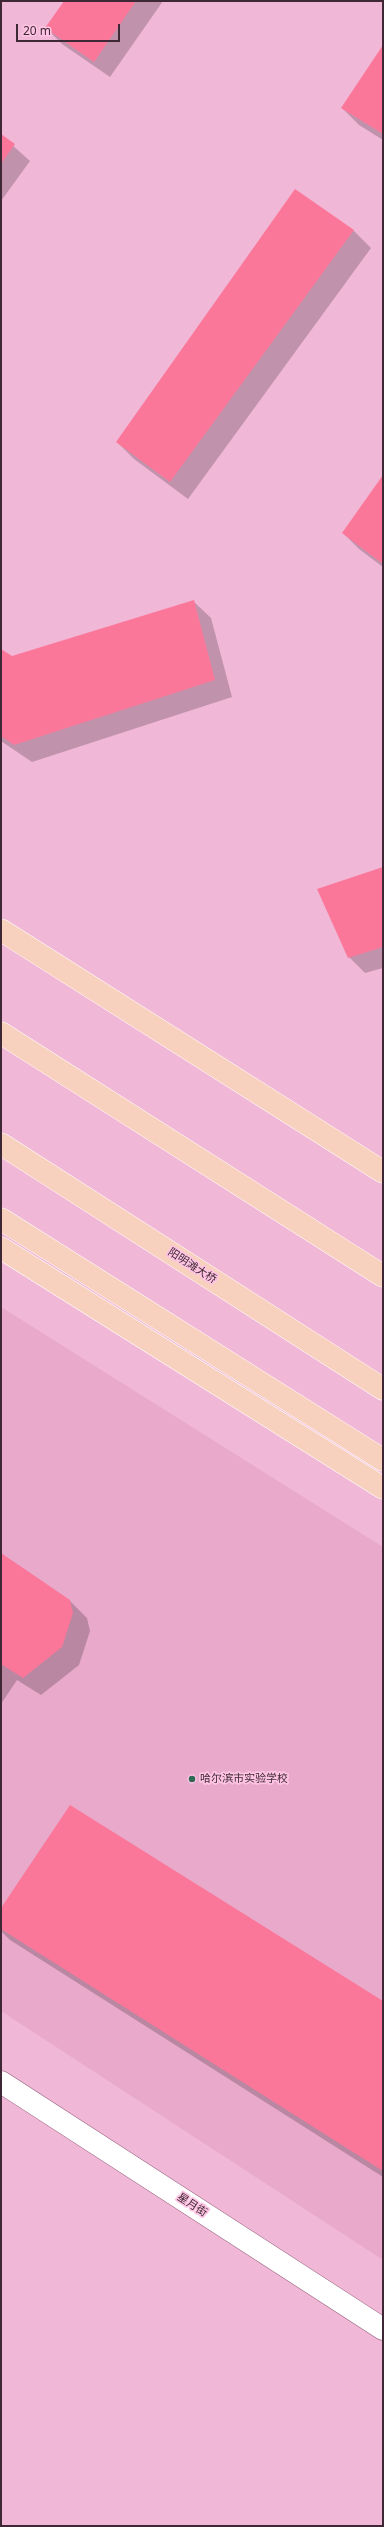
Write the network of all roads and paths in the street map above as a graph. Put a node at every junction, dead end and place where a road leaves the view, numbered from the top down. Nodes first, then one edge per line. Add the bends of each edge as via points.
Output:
1 (1, 930) edge
2 (1, 1034) edge
3 (1, 1144) edge
4 (383, 1172) edge
5 (1, 1219) edge
6 (1, 1248) edge
7 (383, 1276) edge
8 (383, 1389) edge
9 (383, 1460) edge
10 (383, 1488) edge
11 (1, 2082) edge
12 (383, 2329) edge

1 - 4 highway
2 - 7 highway
3 - 8 highway, 阳明滩大桥
5 - 9 highway
6 - 10 highway
11 - 12 street, 星月街

